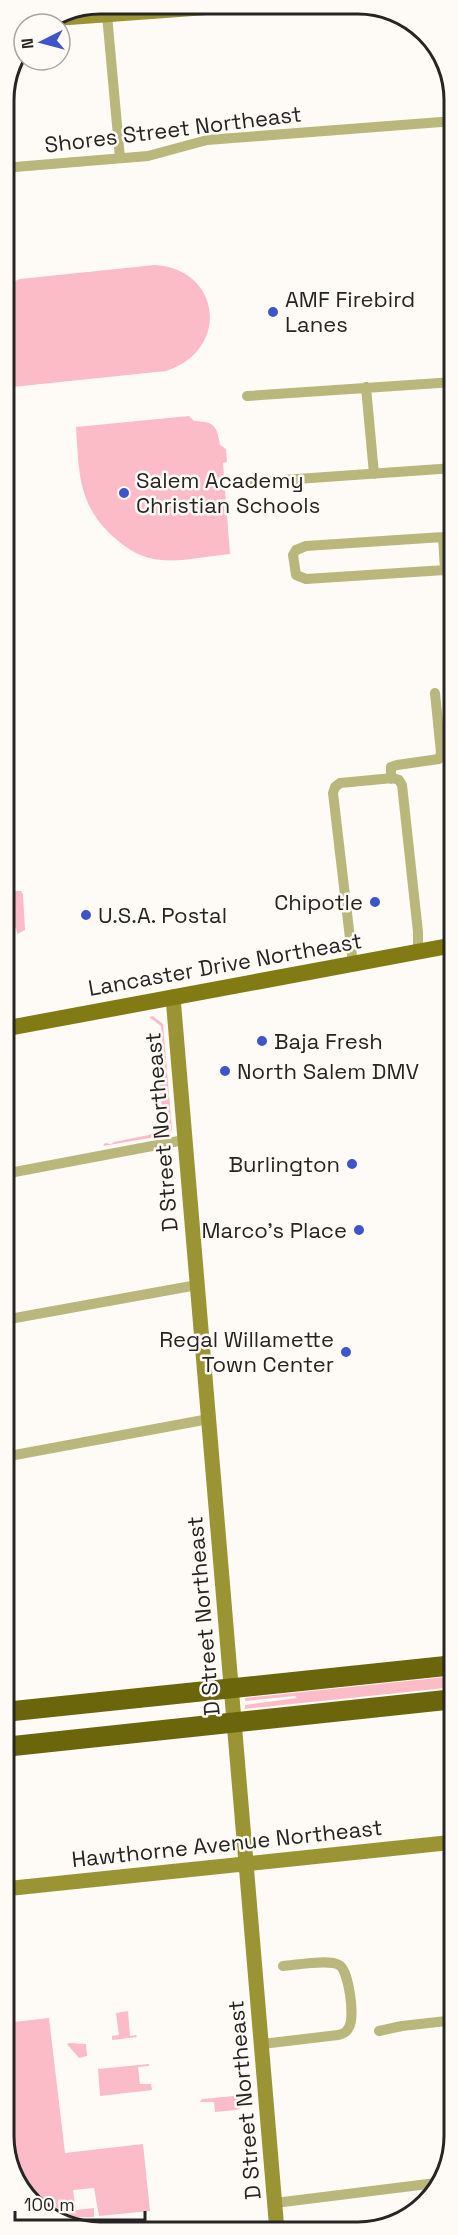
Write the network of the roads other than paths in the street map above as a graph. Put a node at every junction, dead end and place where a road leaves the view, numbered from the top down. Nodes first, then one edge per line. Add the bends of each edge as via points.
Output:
1 (114, 14) edge
2 (107, 15) junction
3 (76, 17) edge
4 (444, 122) edge
5 (120, 158) junction
6 (14, 167) edge
7 (444, 383) edge
8 (366, 387) junction
9 (247, 396) dead end
10 (444, 469) edge
11 (374, 474) junction
12 (254, 482) dead end
13 (444, 536) edge
14 (444, 570) edge
15 (435, 693) dead end
16 (395, 779) junction
17 (444, 947) edge
18 (418, 952) junction
19 (353, 964) junction
20 (173, 997) junction
21 (14, 1027) edge
22 (184, 1140) junction
23 (14, 1172) edge
24 (197, 1284) junction
25 (14, 1318) edge
26 (208, 1419) junction
27 (14, 1455) edge
28 (444, 1666) edge
29 (444, 1700) edge
30 (14, 1711) edge
31 (200, 1725) junction
32 (14, 1746) edge
33 (14, 1757) edge
34 (444, 1843) edge
35 (247, 1864) junction
36 (14, 1888) edge
37 (283, 1966) dead end
38 (444, 2021) edge
39 (379, 2031) dead end
40 (262, 2044) junction
41 (429, 2184) edge
42 (275, 2203) junction
43 (276, 2222) edge

1 - 2 street
2 - 3 street
2 - 5 street
4 - 5 street, Shores Street Northeast via 207,140 148,156
5 - 6 street, Shores Street Northeast
7 - 8 street
8 - 9 street
8 - 11 street
10 - 11 street
11 - 12 street
13 - 14 street via 306,546 293,555 296,575 306,579
15 - 16 street via 440,759 391,767
16 - 18 street via 402,785
16 - 19 street via 339,783 334,787
17 - 18 main road, Lancaster Drive Northeast
18 - 19 main road, Lancaster Drive Northeast
19 - 20 main road, Lancaster Drive Northeast
20 - 21 main road, Lancaster Drive Northeast
20 - 22 street, D Street Northeast
22 - 23 street
22 - 24 street, D Street Northeast
24 - 25 street
24 - 26 street, D Street Northeast
26 - 27 street
26 - 35 street, D Street Northeast
28 - 30 highway
29 - 31 highway
31 - 32 highway
31 - 33 highway via 113,1743
34 - 35 street, Hawthorne Avenue Northeast
35 - 36 street, Hawthorne Avenue Northeast
35 - 40 street, D Street Northeast
37 - 40 street via 333,1963 343,1968 348,1976 351,2024 338,2035
38 - 39 street
40 - 42 street, D Street Northeast
41 - 42 street
42 - 43 street, D Street Northeast

